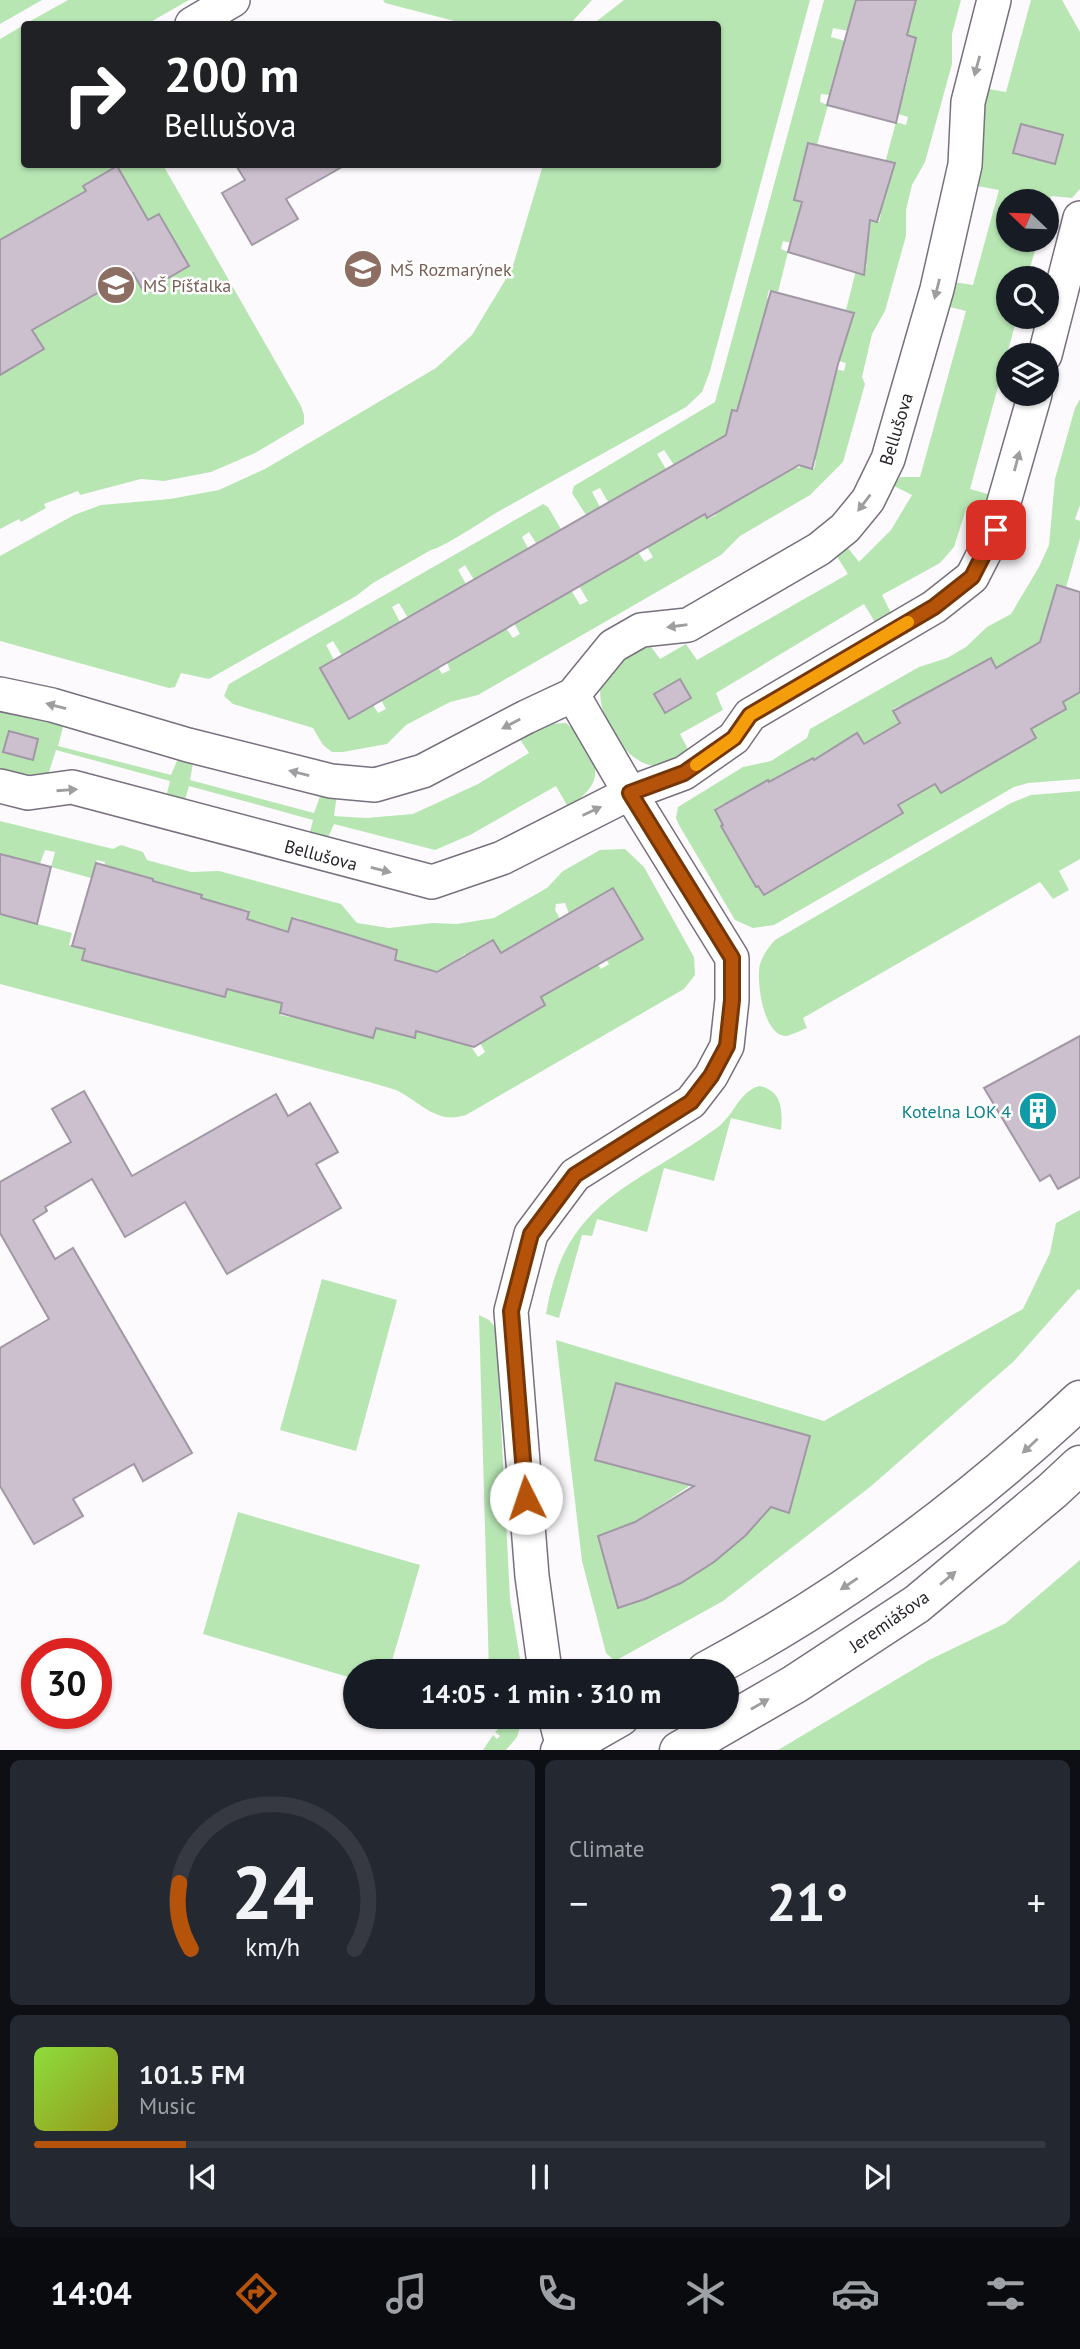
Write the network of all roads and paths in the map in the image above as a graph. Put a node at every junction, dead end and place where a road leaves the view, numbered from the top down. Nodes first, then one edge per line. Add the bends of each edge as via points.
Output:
1 (233, 0) edge
2 (994, 0) edge
3 (197, 21) edge
4 (1080, 218) edge
5 (1048, 343) edge
6 (1032, 406) edge
7 (0, 694) edge
8 (573, 695) junction
9 (0, 786) edge
10 (630, 793) junction
11 (1080, 1400) edge
12 (1080, 1465) edge
13 (543, 1659) edge
14 (729, 1659) edge
15 (591, 1729) edge
16 (560, 1742) edge
17 (681, 1750) edge

1 - 3 street
2 -> 8 street, Bellušova via 968,102 965,165 937,289 888,459 868,500 845,528 819,549 688,625 641,631 613,646
4 - 5 street
10 -> 6 street, Bellušova via 684,773 734,738 750,715 934,607 972,577 996,530
8 -> 7 street, Bellušova via 424,771 375,785 331,782
8 - 10 street
9 -> 10 street, Bellušova via 28,793 72,787 432,882 502,858
10 - 13 street via 732,958 727,1046 691,1102 575,1175 531,1234 511,1311 532,1576
11 -> 14 main road via 1023,1454 875,1567 769,1638
17 -> 12 main road, Jeremiášova via 795,1684 916,1604
15 - 16 main road

